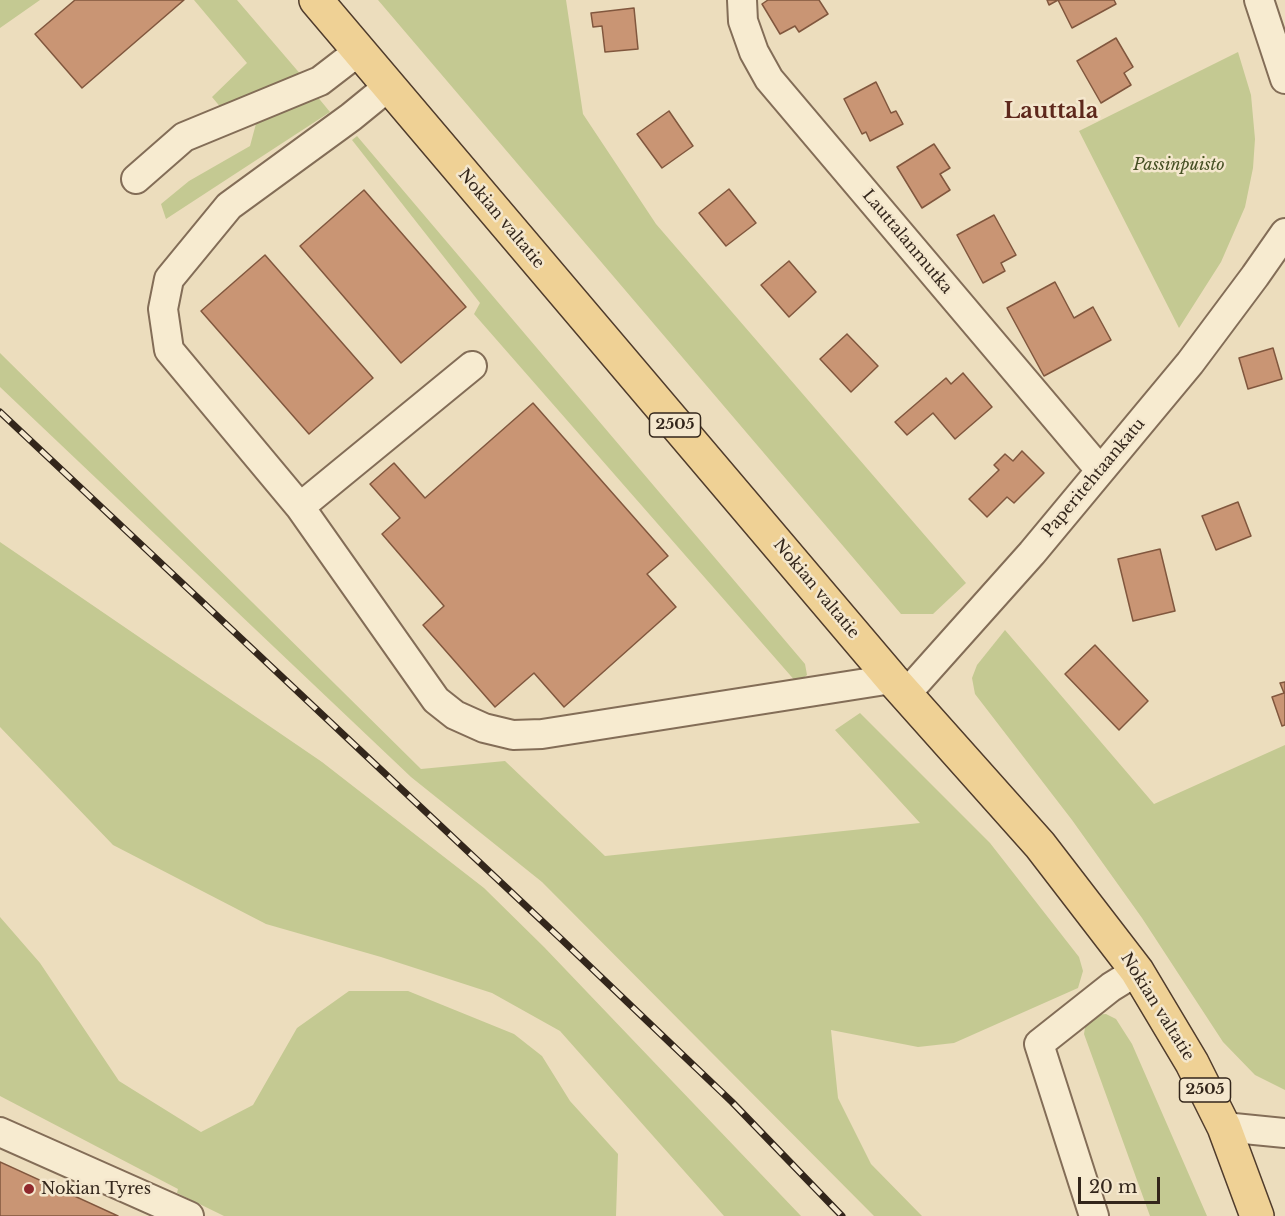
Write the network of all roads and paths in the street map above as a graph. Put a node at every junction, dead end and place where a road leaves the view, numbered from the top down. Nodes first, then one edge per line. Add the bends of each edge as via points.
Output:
1 (316, 0) edge
2 (742, 0) edge
3 (1259, 0) edge
4 (359, 51) junction
5 (1285, 79) edge
6 (389, 86) junction
7 (136, 179) dead end
8 (1280, 251) edge
9 (472, 366) dead end
10 (1101, 470) junction
11 (300, 507) junction
12 (899, 686) junction
13 (1137, 971) junction
14 (1224, 1126) junction
15 (0, 1132) edge
16 (1285, 1133) edge
17 (189, 1216) edge
18 (1094, 1216) edge
19 (1257, 1216) edge

1 - 4 main road, Nokian valtatie / 2505
2 - 10 street, Lauttalanmutka via 743,21 753,52 769,79
3 - 5 street
4 - 6 main road, Nokian valtatie / 2505
4 - 7 street via 320,81 184,137
6 - 11 street via 229,206 169,279 163,309 169,350
6 - 12 main road, Nokian valtatie / 2505
8 - 10 street, Paperitehtaankatu
9 - 11 street
10 - 12 street, Paperitehtaankatu via 1024,562
11 - 12 street via 436,700 455,715 484,728 513,735 542,734
12 - 13 main road, Nokian valtatie / 2505 via 1040,845
13 - 14 main road, Nokian valtatie / 2505
13 - 18 street via 1039,1044
14 - 16 street
14 - 19 main road, Nokian valtatie / 2505
15 - 17 street

